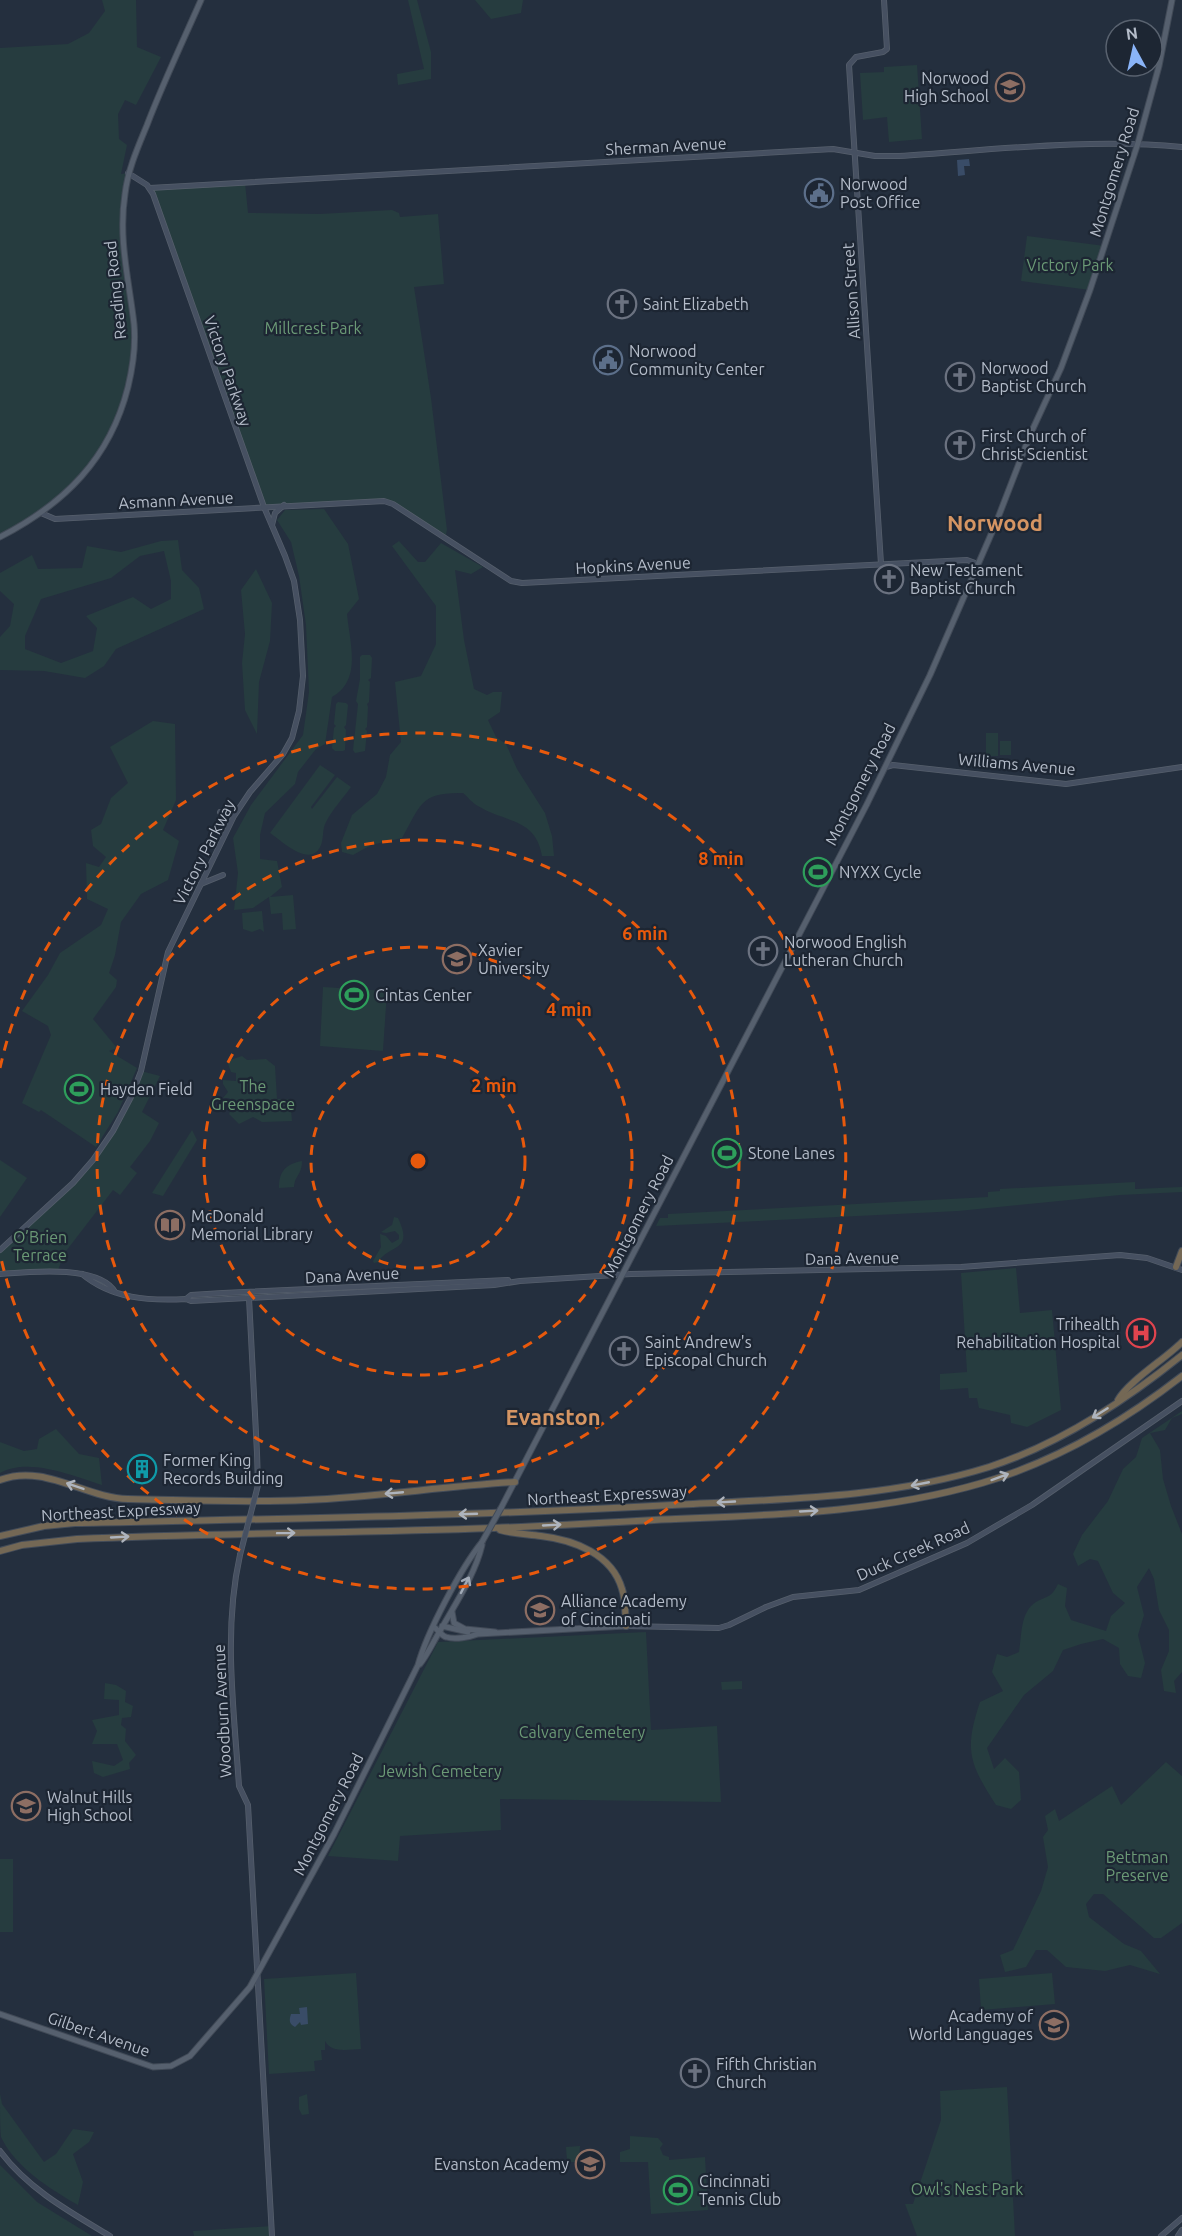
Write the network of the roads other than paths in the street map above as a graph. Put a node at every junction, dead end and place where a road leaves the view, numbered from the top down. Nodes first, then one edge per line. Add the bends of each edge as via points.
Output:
1 (201, 0) edge
2 (884, 0) edge
3 (1172, 0) edge
4 (1138, 143) junction
5 (1182, 147) edge
6 (854, 152) junction
7 (128, 173) junction
8 (150, 188) junction
9 (313, 504) joint
10 (284, 505) junction
11 (264, 507) junction
12 (41, 513) junction
13 (272, 525) junction
14 (0, 537) edge
15 (881, 564) junction
16 (978, 564) junction
17 (1182, 766) edge
18 (886, 767) junction
19 (237, 811) junction
20 (220, 812) dead end
21 (223, 875) dead end
22 (201, 884) junction
23 (0, 1250) edge
24 (1182, 1251) edge
25 (1179, 1268) edge
26 (0, 1274) edge
27 (623, 1275) junction
28 (249, 1295) junction
29 (1182, 1342) edge
30 (1182, 1355) edge
31 (1182, 1376) edge
32 (1182, 1401) edge
33 (1117, 1402) junction
34 (0, 1480) edge
35 (515, 1482) junction
36 (493, 1528) junction
37 (0, 1536) edge
38 (482, 1542) junction
39 (0, 1551) edge
40 (452, 1611) junction
41 (435, 1625) junction
42 (626, 1626) junction
43 (441, 1629) junction
44 (499, 1633) junction
45 (478, 1634) junction
46 (418, 1665) junction
47 (258, 1974) junction
48 (0, 2014) edge
49 (0, 2151) edge
50 (1182, 2218) edge
51 (1182, 2230) edge
52 (110, 2236) edge
53 (272, 2236) edge
54 (1161, 2236) edge
55 (1178, 2236) edge

1 - 7 main road, Reading Road
2 - 6 street, Allison Street via 887,50 850,62
3 - 4 main road, Montgomery Road
4 - 5 street, Sherman Avenue
4 - 6 street, Sherman Avenue via 899,156
4 - 16 main road, Montgomery Road via 1061,368
6 - 8 street, Sherman Avenue via 833,149 625,159
6 - 15 street, Allison Street
7 - 8 street
7 - 12 main road, Reading Road via 122,236 135,341 125,399 111,435 92,464
8 - 11 street, Victory Parkway
9 - 10 street, Asmann Avenue
9 - 15 street, Hopkins Avenue via 389,502 511,582
10 - 11 street, Asmann Avenue
10 - 13 street via 275,513
11 - 12 street, Asmann Avenue via 55,519
11 - 13 street, Victory Parkway
12 - 14 main road, Reading Road
13 - 19 street, Victory Parkway via 291,569 296,593 303,676 299,711 283,754
15 - 16 street, Hopkins Avenue via 968,560
16 - 18 main road, Montgomery Road
17 - 18 street, Williams Avenue via 1065,784
18 - 27 main road, Montgomery Road
19 - 20 street
19 - 22 street, Victory Parkway
21 - 22 street
22 - 23 street, Victory Parkway via 168,952 141,1071 113,1131 73,1183
24 - 25 highway
25 - 27 street, Dana Avenue via 1146,1257 1120,1255 961,1268
26 - 28 street, Dana Avenue via 57,1270 82,1274 105,1290 142,1299 191,1301
27 - 28 street, Dana Avenue via 492,1279
27 - 35 main road, Montgomery Road
28 - 47 street, Woodburn Avenue, bridge via 258,1485 233,1591 230,1642 238,1786 248,1805
29 - 33 highway via 1124,1390
30 - 33 highway, Northeast Expressway
36 -> 31 highway, Northeast Expressway via 835,1510 946,1493 1027,1467 1072,1446 1142,1406
32 - 42 street, Duck Creek Road via 1002,1524 860,1590 797,1596 719,1628
33 -> 37 highway, Northeast Expressway via 1073,1430 991,1466 943,1480 860,1494 566,1511 75,1523
35 -> 34 highway via 306,1500 223,1501 111,1497 34,1475
35 - 38 main road, Montgomery Road, bridge
39 -> 36 highway, Northeast Expressway via 77,1539
36 - 42 highway via 569,1541 597,1555 619,1581
40 -> 38 main road, Montgomery Road via 479,1557
38 - 41 main road, Montgomery Road
40 - 43 main road, Montgomery Road
40 - 44 main road via 454,1623 460,1627
41 - 43 main road
41 - 46 main road, Montgomery Road
42 - 44 main road, Duck Creek Road
43 - 45 main road, Duck Creek Road
43 - 45 main road, Duck Creek Road via 449,1638
43 - 46 main road, Montgomery Road
44 - 45 main road, Duck Creek Road
46 - 47 main road, Montgomery Road via 334,1834
47 - 48 main road, Gilbert Avenue via 190,2056 165,2068
47 - 53 street, Woodburn Avenue
49 - 52 street via 36,2188
50 - 54 street
51 - 55 street

